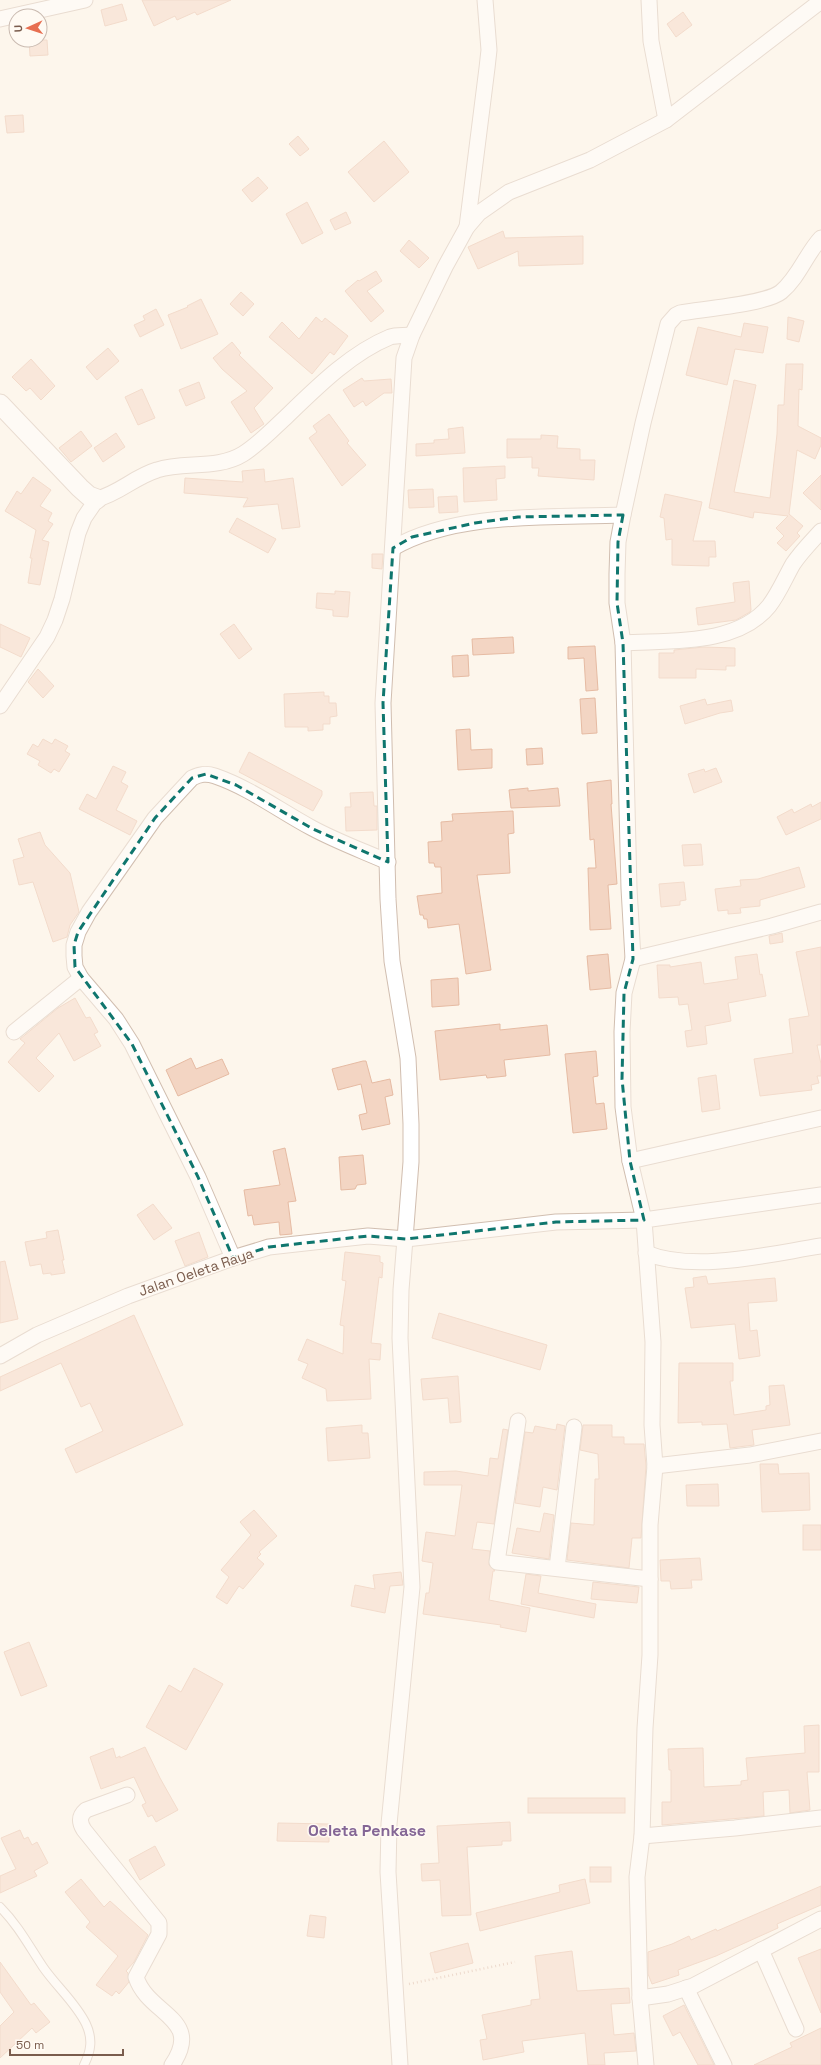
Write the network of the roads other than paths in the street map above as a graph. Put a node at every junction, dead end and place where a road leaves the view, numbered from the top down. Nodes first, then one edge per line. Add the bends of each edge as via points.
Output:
1 (85, 0) edge
2 (485, 0) edge
3 (649, 0) edge
4 (821, 1) edge
5 (0, 19) edge
6 (666, 120) junction
7 (467, 227) junction
8 (821, 238) edge
9 (412, 335) junction
10 (0, 404) edge
11 (97, 499) junction
12 (623, 515) junction
13 (821, 532) edge
14 (393, 548) junction
15 (623, 643) junction
16 (0, 706) edge
17 (388, 862) junction
18 (821, 912) edge
19 (633, 959) junction
20 (81, 978) junction
21 (14, 1032) dead end
22 (821, 1118) edge
23 (630, 1161) junction
24 (821, 1195) edge
25 (644, 1220) junction
26 (406, 1239) junction
27 (821, 1246) edge
28 (646, 1253) junction
29 (233, 1258) junction
30 (0, 1356) edge
31 (518, 1421) dead end
32 (574, 1427) dead end
33 (821, 1441) edge
34 (655, 1466) junction
35 (557, 1568) junction
36 (650, 1579) junction
37 (127, 1795) dead end
38 (821, 1818) edge
39 (642, 1836) junction
40 (0, 1907) edge
41 (821, 1919) edge
42 (761, 1950) junction
43 (686, 1988) junction
44 (640, 1998) junction
45 (796, 2028) dead end
46 (84, 2065) edge
47 (172, 2065) edge
48 (400, 2065) edge
49 (646, 2065) edge
50 (724, 2065) edge

1 - 5 street
2 - 7 street via 488,68
3 - 6 street via 651,41
4 - 6 street
6 - 7 street via 590,160 509,192 478,213
7 - 9 street
8 - 12 street via 789,284 777,295 762,300 680,313 671,319 643,423
9 - 11 street via 392,337 361,353 242,454 218,462 156,470 134,480 112,495
9 - 14 street via 404,358
10 - 11 street via 80,488
11 - 16 street via 84,518 78,534 62,599 47,637
12 - 14 street via 518,517 475,523 412,537
12 - 15 street via 618,542 617,603
13 - 15 street via 793,564 768,607 752,623 720,635
14 - 17 street via 383,703
15 - 19 street
17 - 20 street via 313,829 236,785 215,776 199,775 192,778 155,818 89,912 74,945 76,967
17 - 26 street via 392,961 410,1085 411,1162
18 - 19 street
19 - 23 street via 624,993 622,1032 623,1106
20 - 21 street
20 - 29 street via 116,1019 132,1044 198,1177
22 - 23 street
23 - 25 street
24 - 25 street, Jalan Oeleta Raya
25 - 26 street, Jalan Oeleta Raya via 556,1222
25 - 28 street
26 - 29 street, Jalan Oeleta Raya via 368,1236 292,1244
26 - 48 street via 401,1290 400,1378 412,1587 389,1824 388,1872
27 - 28 street via 722,1261 695,1262
28 - 34 street via 653,1342 652,1425
29 - 30 street, Jalan Oeleta Raya via 128,1296 37,1335
31 - 35 street via 497,1562
32 - 35 street
33 - 34 street via 750,1455
34 - 36 street via 650,1525
35 - 36 street
36 - 39 street via 650,1656
37 - 47 street via 86,1810 81,1814 80,1820 84,1830 159,1923 158,1934 136,1977 142,1991 180,2027 183,2043
38 - 39 street
39 - 44 street via 637,1877
40 - 46 lane via 12,1919 86,2024 91,2041 90,2053
41 - 42 street
42 - 43 street
42 - 45 street
43 - 44 street via 668,1994
43 - 50 street
44 - 49 street

